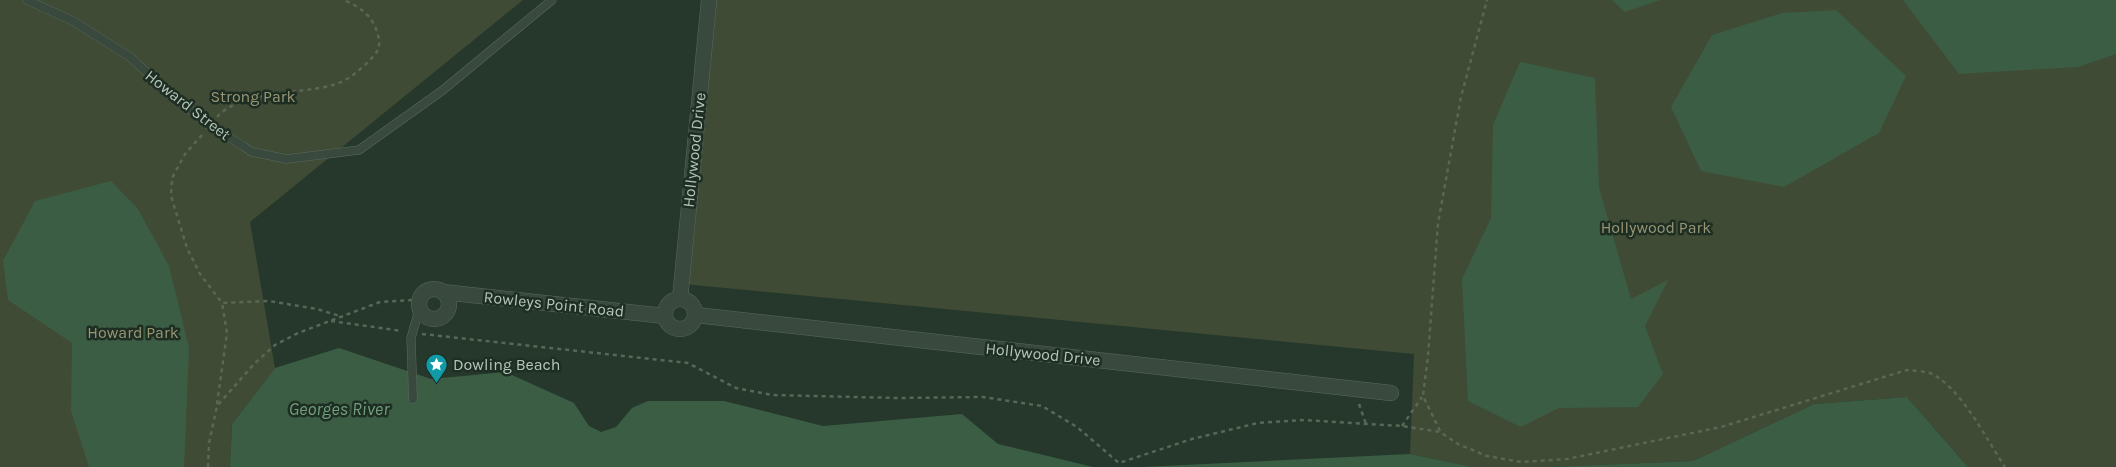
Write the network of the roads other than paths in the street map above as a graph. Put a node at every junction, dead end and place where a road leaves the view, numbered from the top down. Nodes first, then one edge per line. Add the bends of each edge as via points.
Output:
1 (27, 0) edge
2 (552, 0) edge
3 (709, 0) edge
4 (443, 292) junction
5 (680, 299) junction
6 (419, 305) junction
7 (696, 315) junction
8 (665, 316) junction
9 (1391, 393) dead end
10 (413, 398) dead end

1 - 2 lane, Howard Street via 73,21 130,58 210,126 252,152 287,159 359,150 443,90
3 - 5 street, Hollywood Drive
4 - 6 street, Rowleys Point Road via 429,290 421,296
4 - 6 street via 449,306 441,318 431,320 422,315
4 - 8 street, Rowleys Point Road
5 - 7 street via 689,302
5 - 8 street via 667,306
6 - 10 lane via 412,333
7 - 8 street via 688,328 678,330 669,325
7 - 9 street, Hollywood Drive

